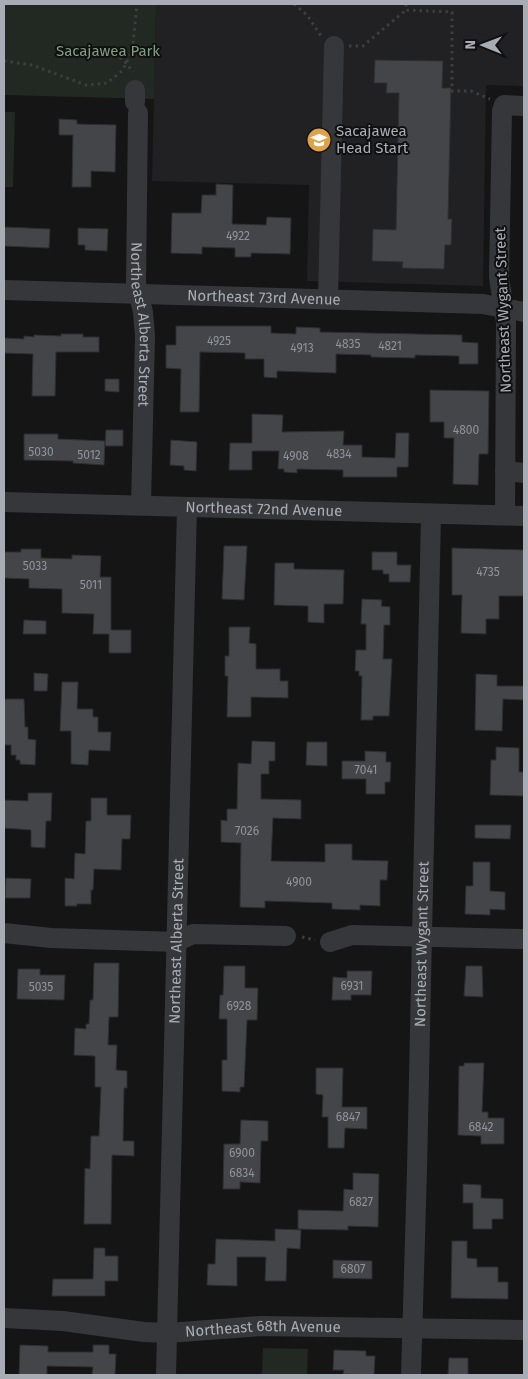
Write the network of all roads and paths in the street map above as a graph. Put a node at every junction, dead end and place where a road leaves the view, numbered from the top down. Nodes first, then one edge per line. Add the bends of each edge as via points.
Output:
1 (137, 4) edge
2 (294, 4) edge
3 (406, 4) edge
4 (406, 10) junction
5 (334, 46) junction
6 (115, 53) dead end
7 (4, 61) edge
8 (126, 63) junction
9 (136, 102) joint
10 (504, 105) junction
11 (524, 106) edge
12 (4, 290) edge
13 (138, 294) junction
14 (328, 299) junction
15 (503, 308) junction
16 (524, 312) edge
17 (515, 444) edge
18 (515, 472) edge
19 (4, 502) edge
20 (141, 505) junction
21 (187, 507) junction
22 (431, 514) junction
23 (515, 516) edge
24 (4, 933) edge
25 (286, 936) joint
26 (422, 936) junction
27 (524, 939) edge
28 (176, 942) junction
29 (330, 942) joint
30 (4, 1318) edge
31 (412, 1328) junction
32 (524, 1330) edge
33 (168, 1333) junction
34 (166, 1375) edge
35 (411, 1375) edge

1 - 8 path via 134,43
2 - 5 path via 307,15 326,44
3 - 4 path
4 - 5 path via 363,46
4 - 10 path via 452,12 452,91 471,91
5 - 14 street
6 - 8 path
7 - 8 path via 32,65 86,85 107,83 122,71
8 - 9 path via 134,74
9 - 13 street, Northeast Alberta Street
10 - 11 street
10 - 15 street, Northeast Wygant Street via 499,278
12 - 13 street, Northeast 73rd Avenue
13 - 14 street, Northeast 73rd Avenue
13 - 20 street, Northeast Alberta Street via 145,336
14 - 15 street, Northeast 73rd Avenue via 483,304
15 - 16 street, Northeast 73rd Avenue
15 - 17 street, Northeast Wygant Street
17 - 18 street, Northeast Wygant Street
18 - 23 street, Northeast Wygant Street
19 - 20 street, Northeast 72nd Avenue
20 - 21 street, Northeast 72nd Avenue
21 - 22 street, Northeast 72nd Avenue
21 - 28 street, Northeast Alberta Street
22 - 23 street, Northeast 72nd Avenue
22 - 26 street, Northeast Wygant Street
24 - 28 street via 51,938
25 - 28 street via 192,934
25 - 29 path
26 - 27 street
26 - 29 street via 352,935
26 - 31 street, Northeast Wygant Street
28 - 33 street, Northeast Alberta Street
30 - 33 street, Northeast 68th Avenue
31 - 32 street, Northeast 68th Avenue
31 - 33 street, Northeast 68th Avenue via 261,1326
31 - 35 street, Northeast Wygant Street
33 - 34 street, Northeast Alberta Street

